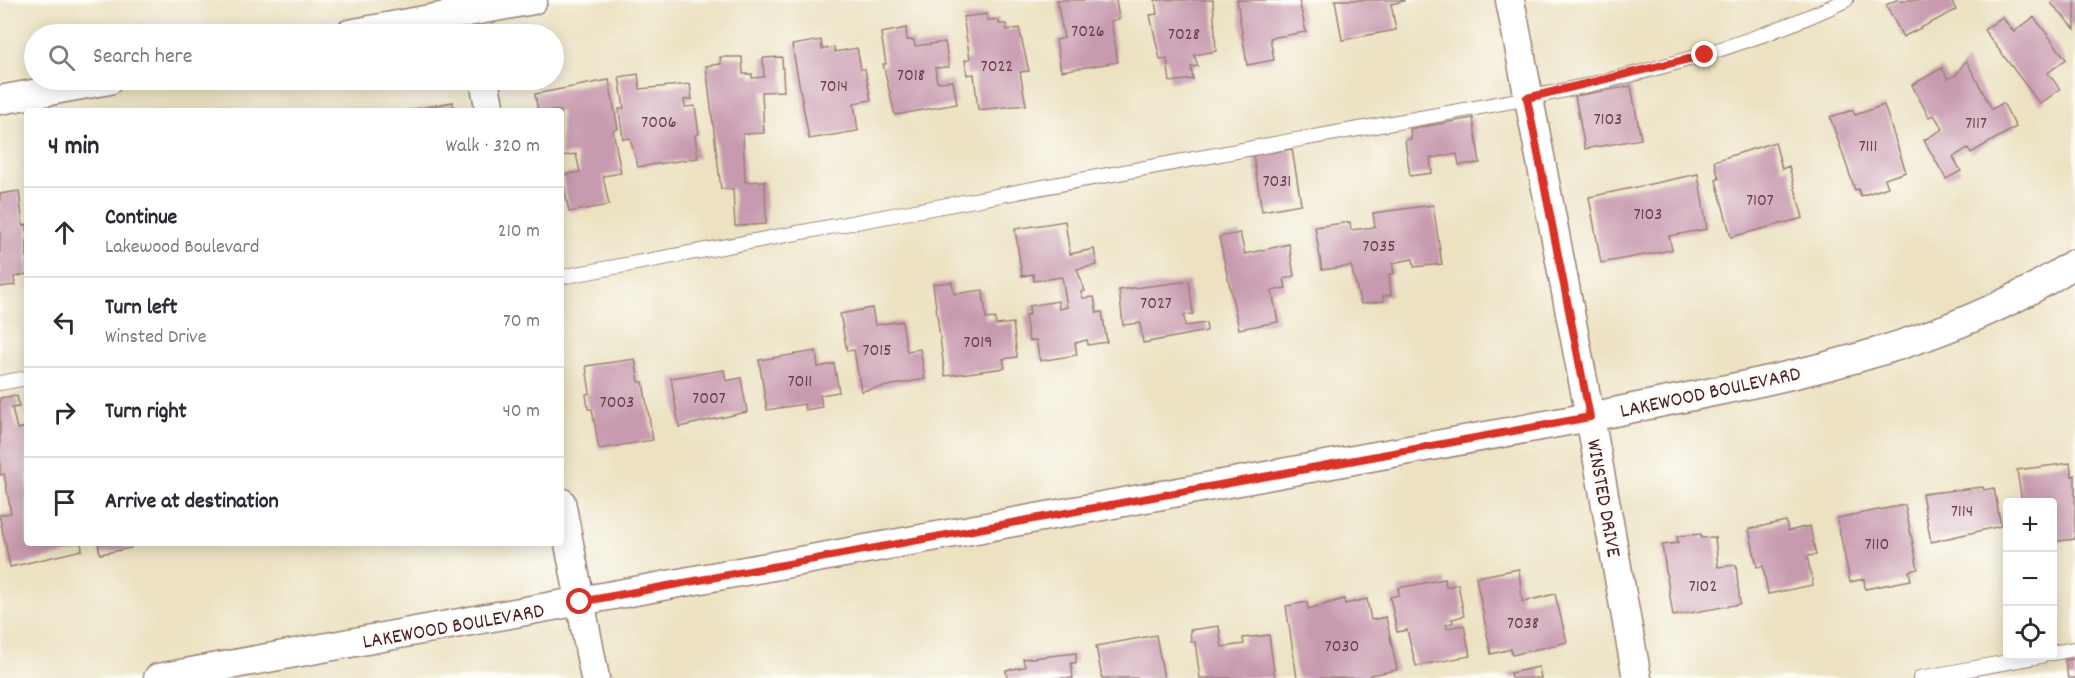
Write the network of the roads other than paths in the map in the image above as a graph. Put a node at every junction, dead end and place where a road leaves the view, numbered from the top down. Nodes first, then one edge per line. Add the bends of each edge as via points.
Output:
1 (533, 0) edge
2 (1510, 0) edge
3 (1846, 0) edge
4 (473, 15) edge
5 (414, 24) edge
6 (55, 90) edge
7 (486, 90) edge
8 (1527, 98) junction
9 (0, 100) edge
10 (489, 108) edge
11 (2070, 275) edge
12 (564, 276) edge
13 (24, 379) edge
14 (0, 383) edge
15 (1590, 417) junction
16 (564, 518) edge
17 (580, 602) junction
18 (2075, 649) edge
19 (2057, 652) edge
20 (2019, 660) edge
21 (158, 678) edge
22 (595, 678) edge
23 (1637, 678) edge
24 (1920, 678) edge

1 - 4 street
2 - 8 street, WINSTED DRIVE
3 - 8 lane via 1705,55
4 - 5 street
6 - 9 street
7 - 10 street
8 - 12 lane
8 - 15 street, WINSTED DRIVE
11 - 15 street, LAKEWOOD BOULEVARD via 1892,348 1798,374
13 - 14 lane
15 - 17 street, LAKEWOOD BOULEVARD
15 - 23 street, WINSTED DRIVE
16 - 17 street
17 - 21 street, LAKEWOOD BOULEVARD
17 - 22 street
18 - 19 lane
20 - 24 lane

